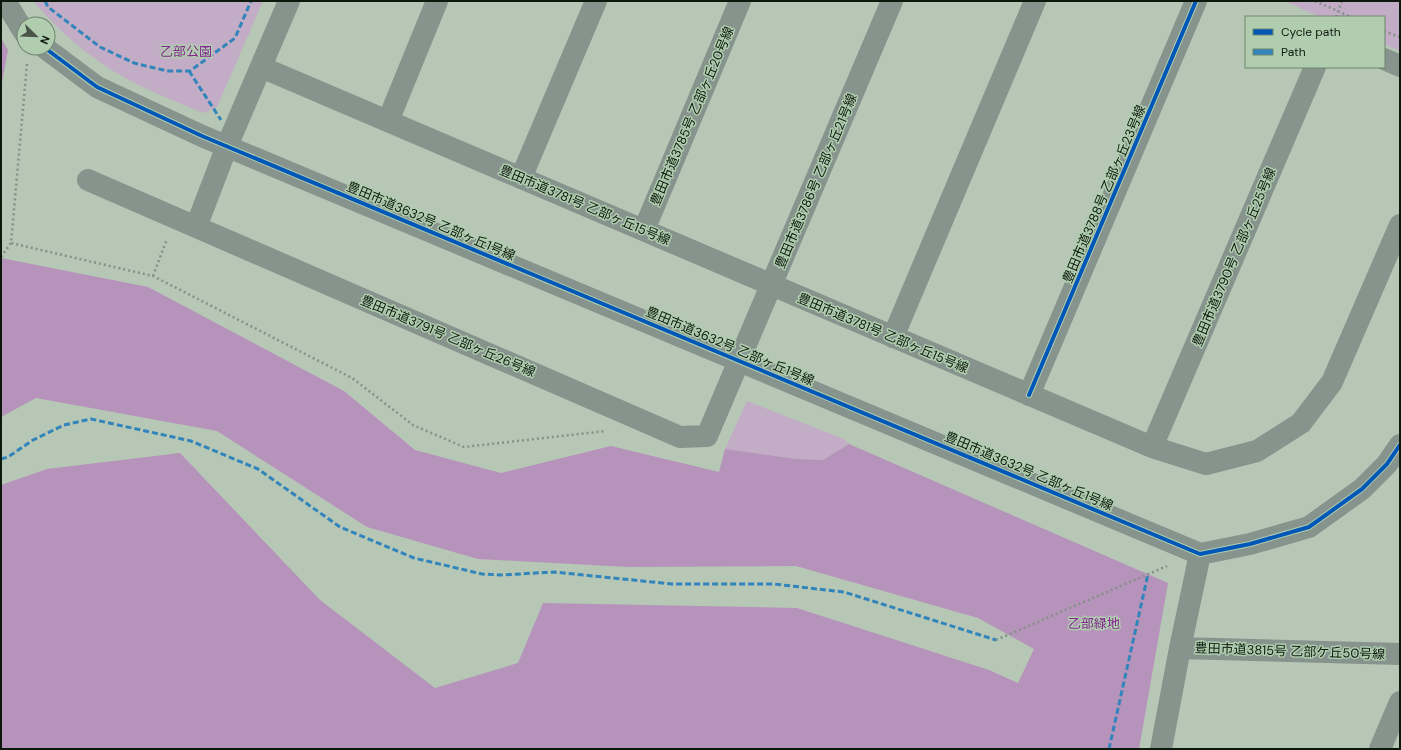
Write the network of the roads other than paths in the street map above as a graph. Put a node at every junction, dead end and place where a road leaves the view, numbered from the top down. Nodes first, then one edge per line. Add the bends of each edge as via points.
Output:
1 (5, 1) edge
2 (289, 1) edge
3 (437, 1) edge
4 (596, 1) edge
5 (740, 1) edge
6 (892, 1) edge
7 (1035, 1) edge
8 (1196, 1) edge
9 (16, 19) edge
10 (41, 56) edge
11 (1385, 59) edge
12 (1400, 66) edge
13 (261, 67) junction
14 (1315, 68) edge
15 (388, 121) junction
16 (227, 146) junction
17 (521, 178) junction
18 (88, 180) dead end
19 (1400, 225) edge
20 (196, 227) junction
21 (644, 230) junction
22 (771, 285) junction
23 (893, 337) junction
24 (739, 361) junction
25 (1029, 395) junction
26 (1400, 445) edge
27 (1152, 447) junction
28 (1200, 554) junction
29 (1180, 648) junction
30 (1400, 654) edge
31 (1400, 702) edge
32 (1161, 749) edge
33 (1380, 749) edge

1 - 9 street
2 - 13 street
3 - 15 street
4 - 17 street
5 - 21 street, 豊田市道3785号 乙部ヶ丘20号線
6 - 22 street, 豊田市道3786号 乙部ヶ丘21号線
7 - 23 street
8 - 25 street, 豊田市道3788号 乙部ヶ丘23号線
10 - 16 street, 豊田市道3632号 乙部ヶ丘1号線 via 97,87
11 - 12 street
13 - 15 street, 豊田市道3781号 乙部ヶ丘15号線
13 - 16 street
14 - 27 street, 豊田市道3790号 乙部ヶ丘25号線
15 - 17 street, 豊田市道3781号 乙部ヶ丘15号線
16 - 20 street
16 - 24 street, 豊田市道3632号 乙部ヶ丘1号線
17 - 21 street, 豊田市道3781号 乙部ヶ丘15号線
18 - 20 street
19 - 27 street, 豊田市道3781号 乙部ヶ丘15号線 via 1332,382 1301,423 1257,451 1206,464
20 - 24 street, 豊田市道3791号 乙部ヶ丘26号線 via 680,437 707,436
21 - 22 street, 豊田市道3781号 乙部ヶ丘15号線
22 - 23 street, 豊田市道3781号 乙部ヶ丘15号線
22 - 24 street, 豊田市道3786号 乙部ヶ丘21号線
23 - 25 street, 豊田市道3781号 乙部ヶ丘15号線
24 - 28 street, 豊田市道3632号 乙部ヶ丘1号線
25 - 27 street, 豊田市道3781号 乙部ヶ丘15号線
26 - 28 street via 1387,464 1362,489 1309,526 1250,544
28 - 29 street
29 - 30 street, 豊田市道3815号 乙部ケ丘50号線
29 - 32 street
31 - 33 street

